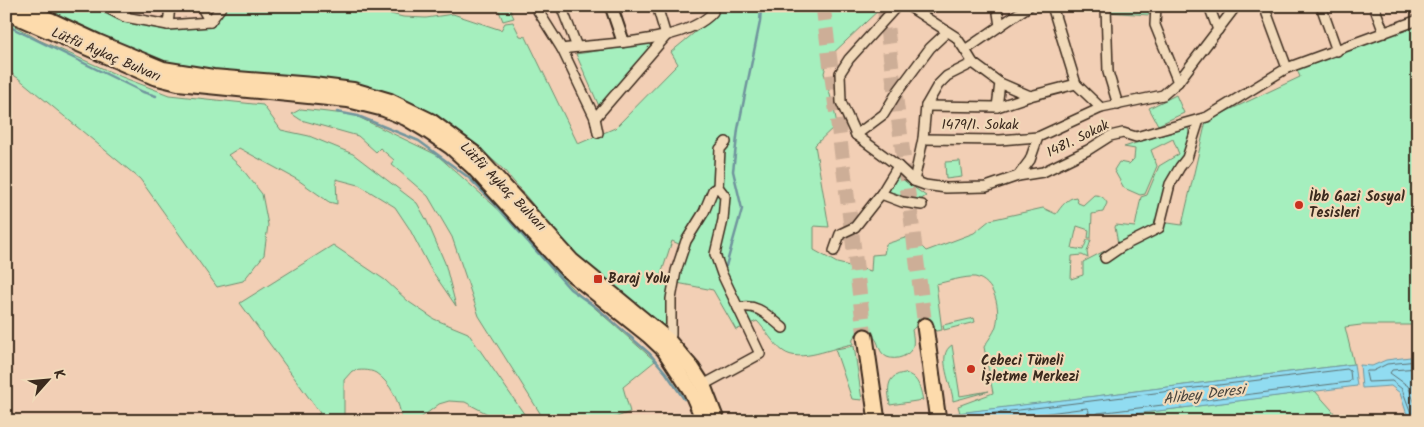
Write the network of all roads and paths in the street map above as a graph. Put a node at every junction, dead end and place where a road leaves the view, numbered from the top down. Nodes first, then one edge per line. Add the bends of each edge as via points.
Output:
1 (20, 6) edge
2 (103, 6) edge
3 (125, 6) edge
4 (170, 6) edge
5 (201, 6) edge
6 (222, 6) edge
7 (535, 6) edge
8 (561, 6) edge
9 (611, 6) edge
10 (657, 6) edge
11 (897, 6) edge
12 (908, 6) edge
13 (997, 6) edge
14 (1029, 6) edge
15 (1052, 6) edge
16 (1106, 6) edge
17 (1156, 6) edge
18 (1209, 6) edge
19 (1236, 6) edge
20 (1264, 6) edge
21 (1321, 6) edge
22 (1374, 6) edge
23 (714, 8) edge
24 (6, 12) edge
25 (125, 17) junction
26 (1418, 20) edge
27 (210, 22) junction
28 (168, 25) junction
29 (1000, 26) junction
30 (1218, 30) junction
31 (948, 32) junction
32 (1384, 33) junction
33 (666, 36) junction
34 (623, 42) junction
35 (578, 47) junction
36 (562, 49) junction
37 (965, 50) junction
38 (1337, 51) junction
39 (973, 63) junction
40 (1286, 68) junction
41 (1178, 82) junction
42 (1000, 83) junction
43 (1076, 84) junction
44 (274, 89) junction
45 (1030, 96) junction
46 (1118, 105) junction
47 (926, 106) junction
48 (997, 107) junction
49 (1100, 108) junction
50 (595, 118) junction
51 (1203, 118) junction
52 (598, 133) dead end
53 (856, 135) junction
54 (1038, 137) junction
55 (923, 139) junction
56 (726, 142) dead end
57 (898, 166) junction
58 (1018, 176) junction
59 (914, 180) junction
60 (718, 187) junction
61 (881, 194) junction
62 (922, 205) dead end
63 (834, 251) dead end
64 (1105, 258) dead end
65 (738, 308) junction
66 (925, 326) tunnel mouth
67 (783, 328) dead end
68 (865, 338) tunnel mouth
69 (668, 340) junction
70 (697, 388) junction
71 (876, 415) edge
72 (704, 421) edge
73 (717, 421) edge
74 (938, 421) edge

1 - 44 main road, Lütfü Aykaç Bulvarı via 163,69
2 - 25 street
3 - 25 street
4 - 28 street
5 - 27 street
6 - 27 street
7 - 36 street
8 - 35 street
9 - 34 street
10 - 33 street
11 - 53 street via 840,73 840,102
12 - 31 street
13 - 29 street
14 - 29 street
15 - 43 street
16 - 46 street via 1108,72
17 - 41 street via 1156,25
18 - 30 street
19 - 30 street
20 - 40 street
21 - 38 street
22 - 32 street
23 - 33 street via 706,20
24 - 44 main road, Lütfü Aykaç Bulvarı via 154,77 178,83
25 - 28 street
26 - 32 street, 1481. Sokak
27 - 28 street
29 - 37 street
30 - 41 street
31 - 37 street
31 - 53 street via 930,48 884,114
32 - 38 street, 1481. Sokak
33 - 34 street
33 - 50 street
34 - 35 street
35 - 36 street
36 - 50 street
37 - 39 street
38 - 40 street, 1481. Sokak
39 - 42 street
39 - 47 street via 938,84
40 - 51 street, 1481. Sokak
41 - 46 street via 1164,95
42 - 45 street
42 - 48 street
43 - 45 street
43 - 49 street
44 - 69 main road, Lütfü Aykaç Bulvarı via 336,87 369,94 431,121 474,153 572,261
44 - 70 main road, Lütfü Aykaç Bulvarı via 369,105 406,118 452,147 567,270 648,334
45 - 48 street
46 - 49 street
47 - 48 street
47 - 55 street
49 - 54 street
50 - 52 street
51 - 58 street, 1481. Sokak via 1136,137 1110,136 1042,172
51 - 64 street via 1187,158 1170,184 1159,228
53 - 57 street
54 - 55 street, 1479/1. Sokak
54 - 58 street via 1030,160
55 - 59 street
56 - 60 street via 720,149
57 - 59 street
57 - 61 street
58 - 59 street, 1481. Sokak via 986,187 946,188
60 - 65 street via 725,196 715,254
60 - 69 street via 713,190 686,241 676,271
61 - 62 street
61 - 63 street via 854,227 840,234
65 - 67 street via 760,309
65 - 70 street via 760,354
66 - 74 highway
68 - 71 highway
69 - 70 main road, Lütfü Aykaç Bulvarı via 680,353
70 - 72 main road, Lütfü Aykaç Bulvarı
70 - 73 main road, Lütfü Aykaç Bulvarı

